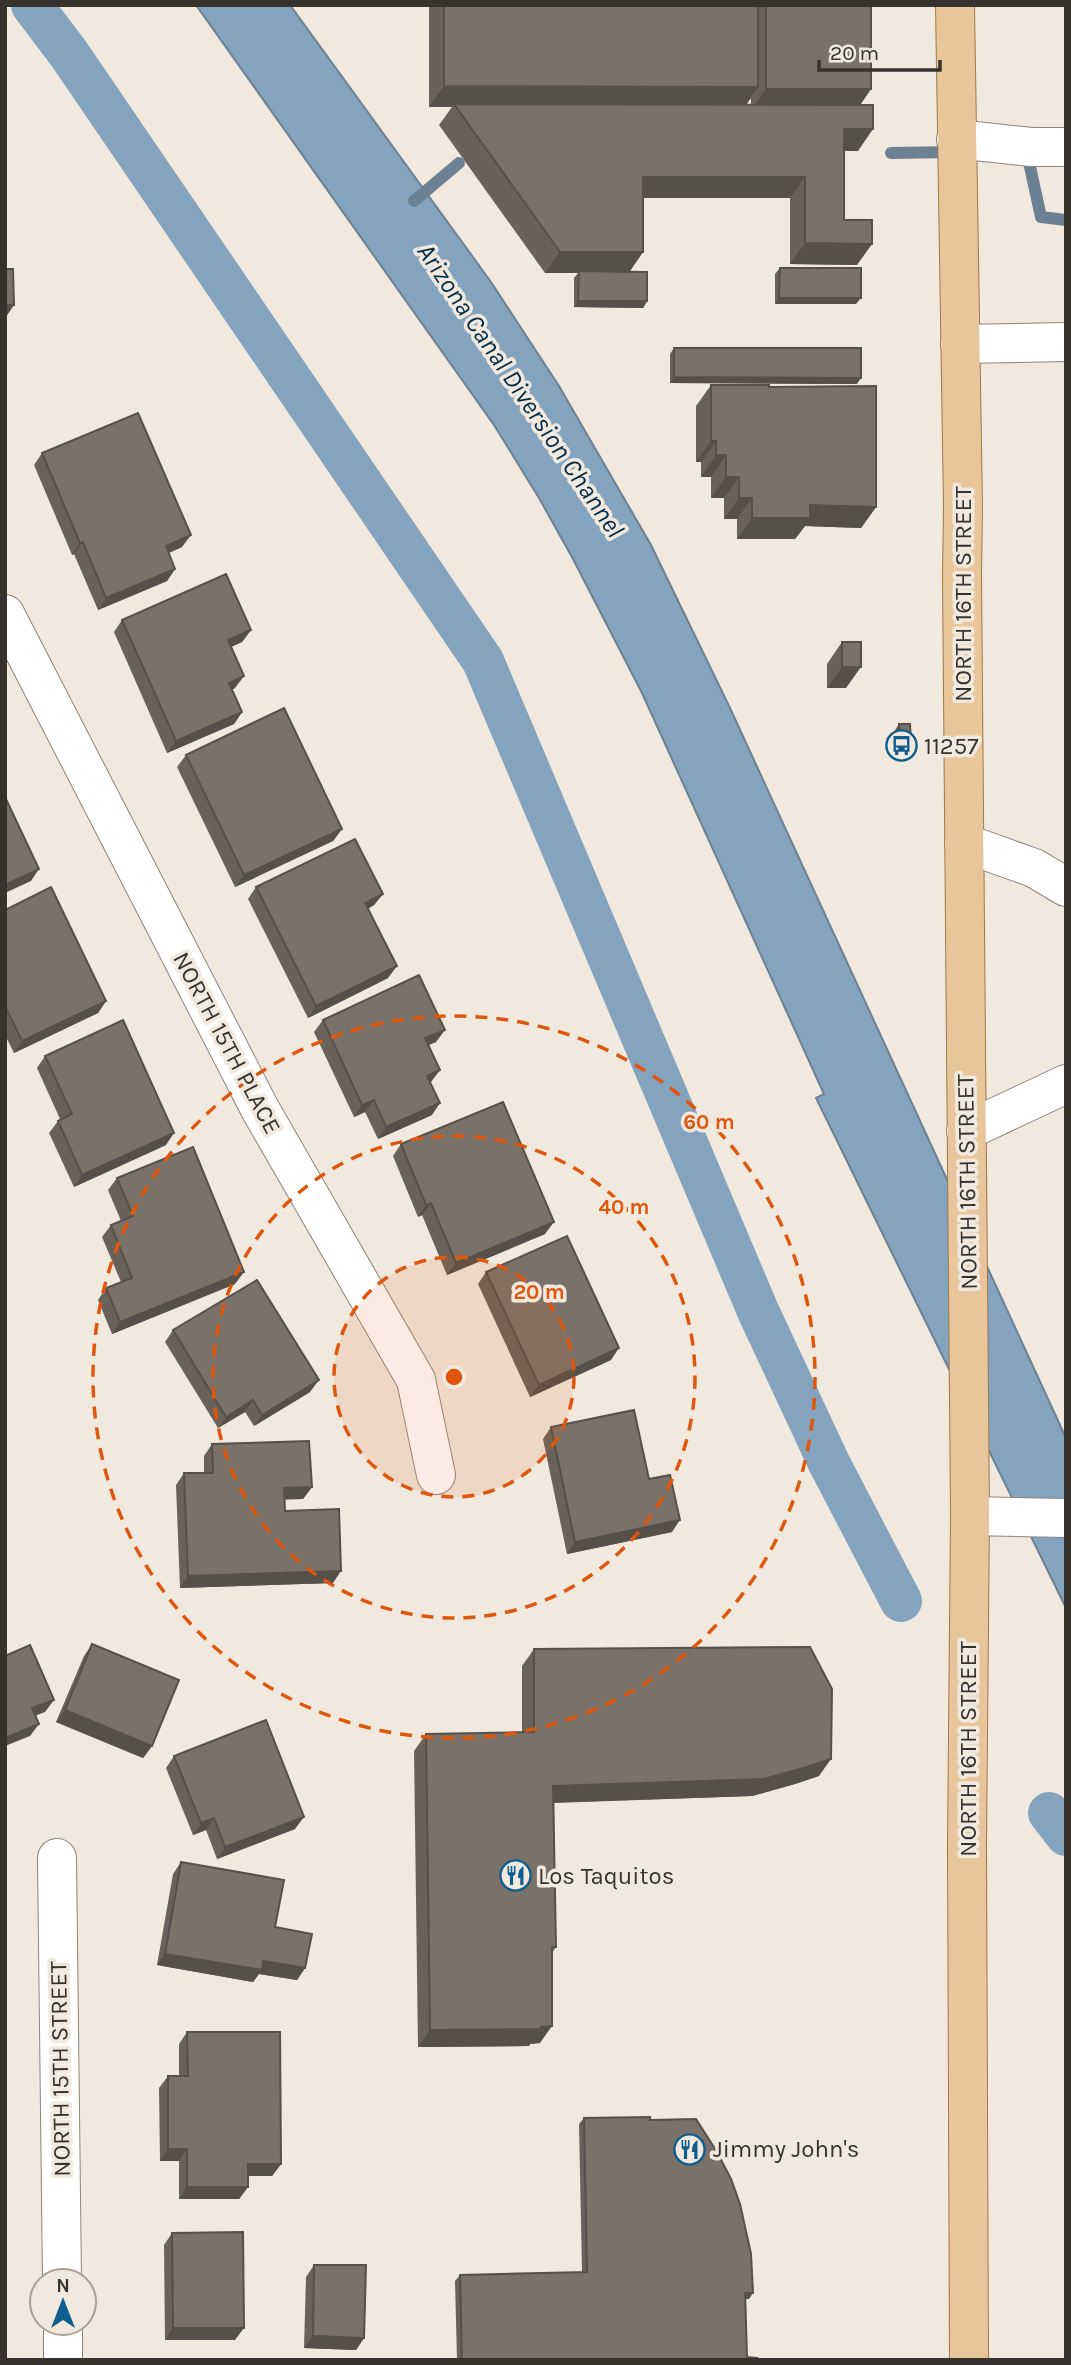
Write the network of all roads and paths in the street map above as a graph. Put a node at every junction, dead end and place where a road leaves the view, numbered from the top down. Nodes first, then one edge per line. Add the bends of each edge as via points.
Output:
1 (955, 5) edge
2 (957, 139) junction
3 (1066, 147) edge
4 (1066, 342) edge
5 (960, 344) junction
6 (5, 614) edge
7 (964, 843) junction
8 (1066, 887) edge
9 (1066, 1084) edge
10 (966, 1130) junction
11 (436, 1475) dead end
12 (970, 1516) junction
13 (1066, 1518) edge
14 (57, 1858) dead end
15 (62, 2267) edge
16 (63, 2337) edge
17 (63, 2360) edge
18 (969, 2360) edge

1 - 2 main road, NORTH 16TH STREET
2 - 3 street
2 - 5 main road, NORTH 16TH STREET
4 - 5 street
5 - 7 main road, NORTH 16TH STREET
6 - 11 street, NORTH 15TH PLACE via 260,1109 416,1380
7 - 8 street via 1034,868
7 - 10 main road, NORTH 16TH STREET
9 - 10 street
10 - 12 main road, NORTH 16TH STREET
12 - 13 street
12 - 18 main road, NORTH 16TH STREET
14 - 15 street, NORTH 15TH STREET
16 - 17 street

